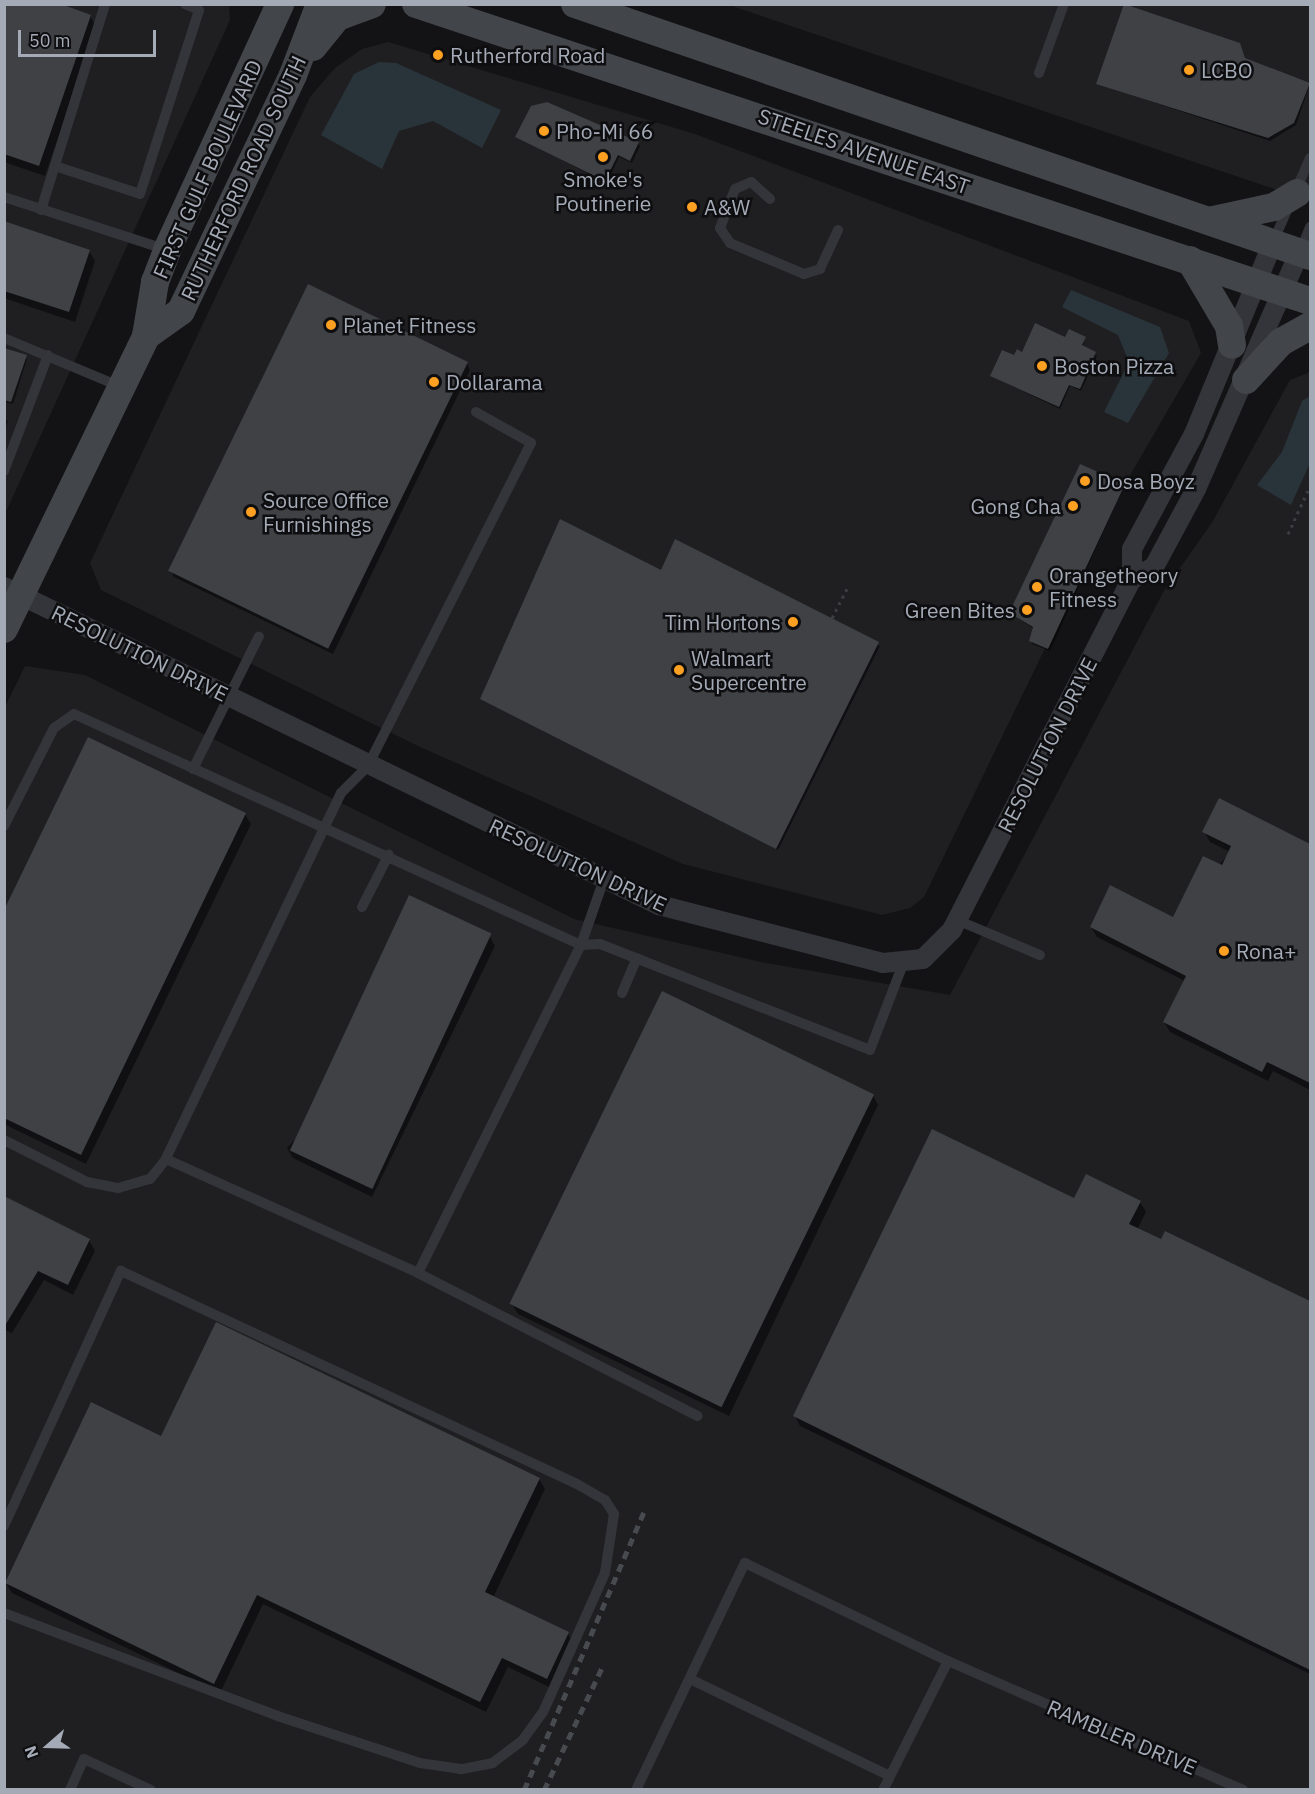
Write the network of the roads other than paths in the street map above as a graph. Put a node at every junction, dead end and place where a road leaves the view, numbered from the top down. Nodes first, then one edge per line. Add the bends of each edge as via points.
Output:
1 (105, 4) edge
2 (185, 4) edge
3 (320, 4) edge
4 (372, 4) edge
5 (416, 4) edge
6 (575, 4) edge
7 (1064, 4) edge
8 (271, 12) edge
9 (1039, 74) dead end
10 (293, 75) junction
11 (1311, 158) edge
12 (55, 166) junction
13 (1297, 193) junction
14 (4, 197) edge
15 (770, 200) dead end
16 (41, 210) junction
17 (1209, 221) junction
18 (838, 230) dead end
19 (1272, 242) junction
20 (1307, 245) edge
21 (167, 250) junction
22 (1190, 260) junction
23 (1269, 287) junction
24 (1311, 301) edge
25 (1311, 326) edge
26 (146, 336) junction
27 (4, 338) edge
28 (1232, 345) junction
29 (48, 355) junction
30 (1246, 380) junction
31 (121, 387) junction
32 (476, 412) dead end
33 (4, 471) edge
34 (1132, 579) junction
35 (13, 591) edge
36 (4, 629) edge
37 (259, 636) dead end
38 (228, 697) junction
39 (368, 766) junction
40 (193, 769) junction
41 (4, 826) edge
42 (326, 832) junction
43 (389, 854) junction
44 (604, 879) junction
45 (362, 907) dead end
46 (957, 920) junction
47 (581, 945) junction
48 (1040, 955) dead end
49 (637, 958) junction
50 (903, 964) junction
51 (622, 993) dead end
52 (4, 1140) edge
53 (166, 1159) junction
54 (418, 1274) junction
55 (697, 1416) dead end
56 (4, 1526) edge
57 (4, 1613) edge
58 (948, 1661) junction
59 (690, 1679) junction
60 (890, 1776) junction
61 (70, 1790) edge
62 (151, 1790) edge
63 (636, 1790) edge
64 (884, 1790) edge
65 (1244, 1790) edge

1 - 12 lane
2 - 12 lane via 199,10 140,194
3 - 10 main road, RUTHERFORD ROAD SOUTH
4 - 10 main road via 337,17
5 - 22 main road, STEELES AVENUE EAST
6 - 17 main road
7 - 9 lane
8 - 21 main road, FIRST GULF BOULEVARD
10 - 26 main road, RUTHERFORD ROAD SOUTH via 181,311
11 - 13 lane
12 - 16 lane
13 - 17 main road via 1274,207
13 - 19 lane
14 - 16 lane
15 - 18 lane via 751,182 735,189 720,228 730,243 804,274 820,268
16 - 21 lane
17 - 19 main road
19 - 20 main road
19 - 23 street, RESOLUTION DRIVE
20 - 23 street, RESOLUTION DRIVE
21 - 26 main road, FIRST GULF BOULEVARD via 154,282
22 - 23 main road, STEELES AVENUE EAST
22 - 28 main road via 1229,326
23 - 24 main road, STEELES AVENUE EAST
23 - 28 street, RESOLUTION DRIVE
23 - 30 street, RESOLUTION DRIVE
25 - 30 main road via 1281,342
26 - 31 main road, RUTHERFORD ROAD SOUTH
27 - 29 lane
28 - 34 street, RESOLUTION DRIVE via 1194,434 1132,549
29 - 31 lane
29 - 33 lane
30 - 34 street, RESOLUTION DRIVE via 1154,567
31 - 35 main road, RUTHERFORD ROAD SOUTH
32 - 39 lane via 531,443
34 - 46 street, RESOLUTION DRIVE
35 - 36 main road, RUTHERFORD ROAD SOUTH
35 - 38 street, RESOLUTION DRIVE
37 - 38 lane
38 - 39 street, RESOLUTION DRIVE
38 - 40 lane
39 - 42 lane via 341,793
39 - 44 street, RESOLUTION DRIVE
40 - 41 lane via 74,714 54,728
40 - 42 lane
42 - 43 lane
42 - 53 lane
43 - 45 lane
43 - 47 lane
44 - 47 lane
44 - 50 street, RESOLUTION DRIVE via 659,905
46 - 48 lane
46 - 50 street, RESOLUTION DRIVE via 940,947
47 - 49 lane via 600,944
47 - 54 lane
49 - 50 lane via 870,1050
49 - 51 lane
52 - 53 lane via 87,1182 118,1188 150,1179
53 - 54 lane
54 - 55 lane
56 - 57 lane via 121,1271 577,1484 605,1500 615,1514 605,1573 543,1712 523,1740 493,1762 461,1769 420,1763 289,1720
58 - 59 lane, RAMBLER DRIVE via 745,1563
58 - 60 lane
58 - 65 lane, RAMBLER DRIVE
59 - 60 lane
59 - 63 lane
60 - 64 lane
61 - 62 lane via 84,1760

